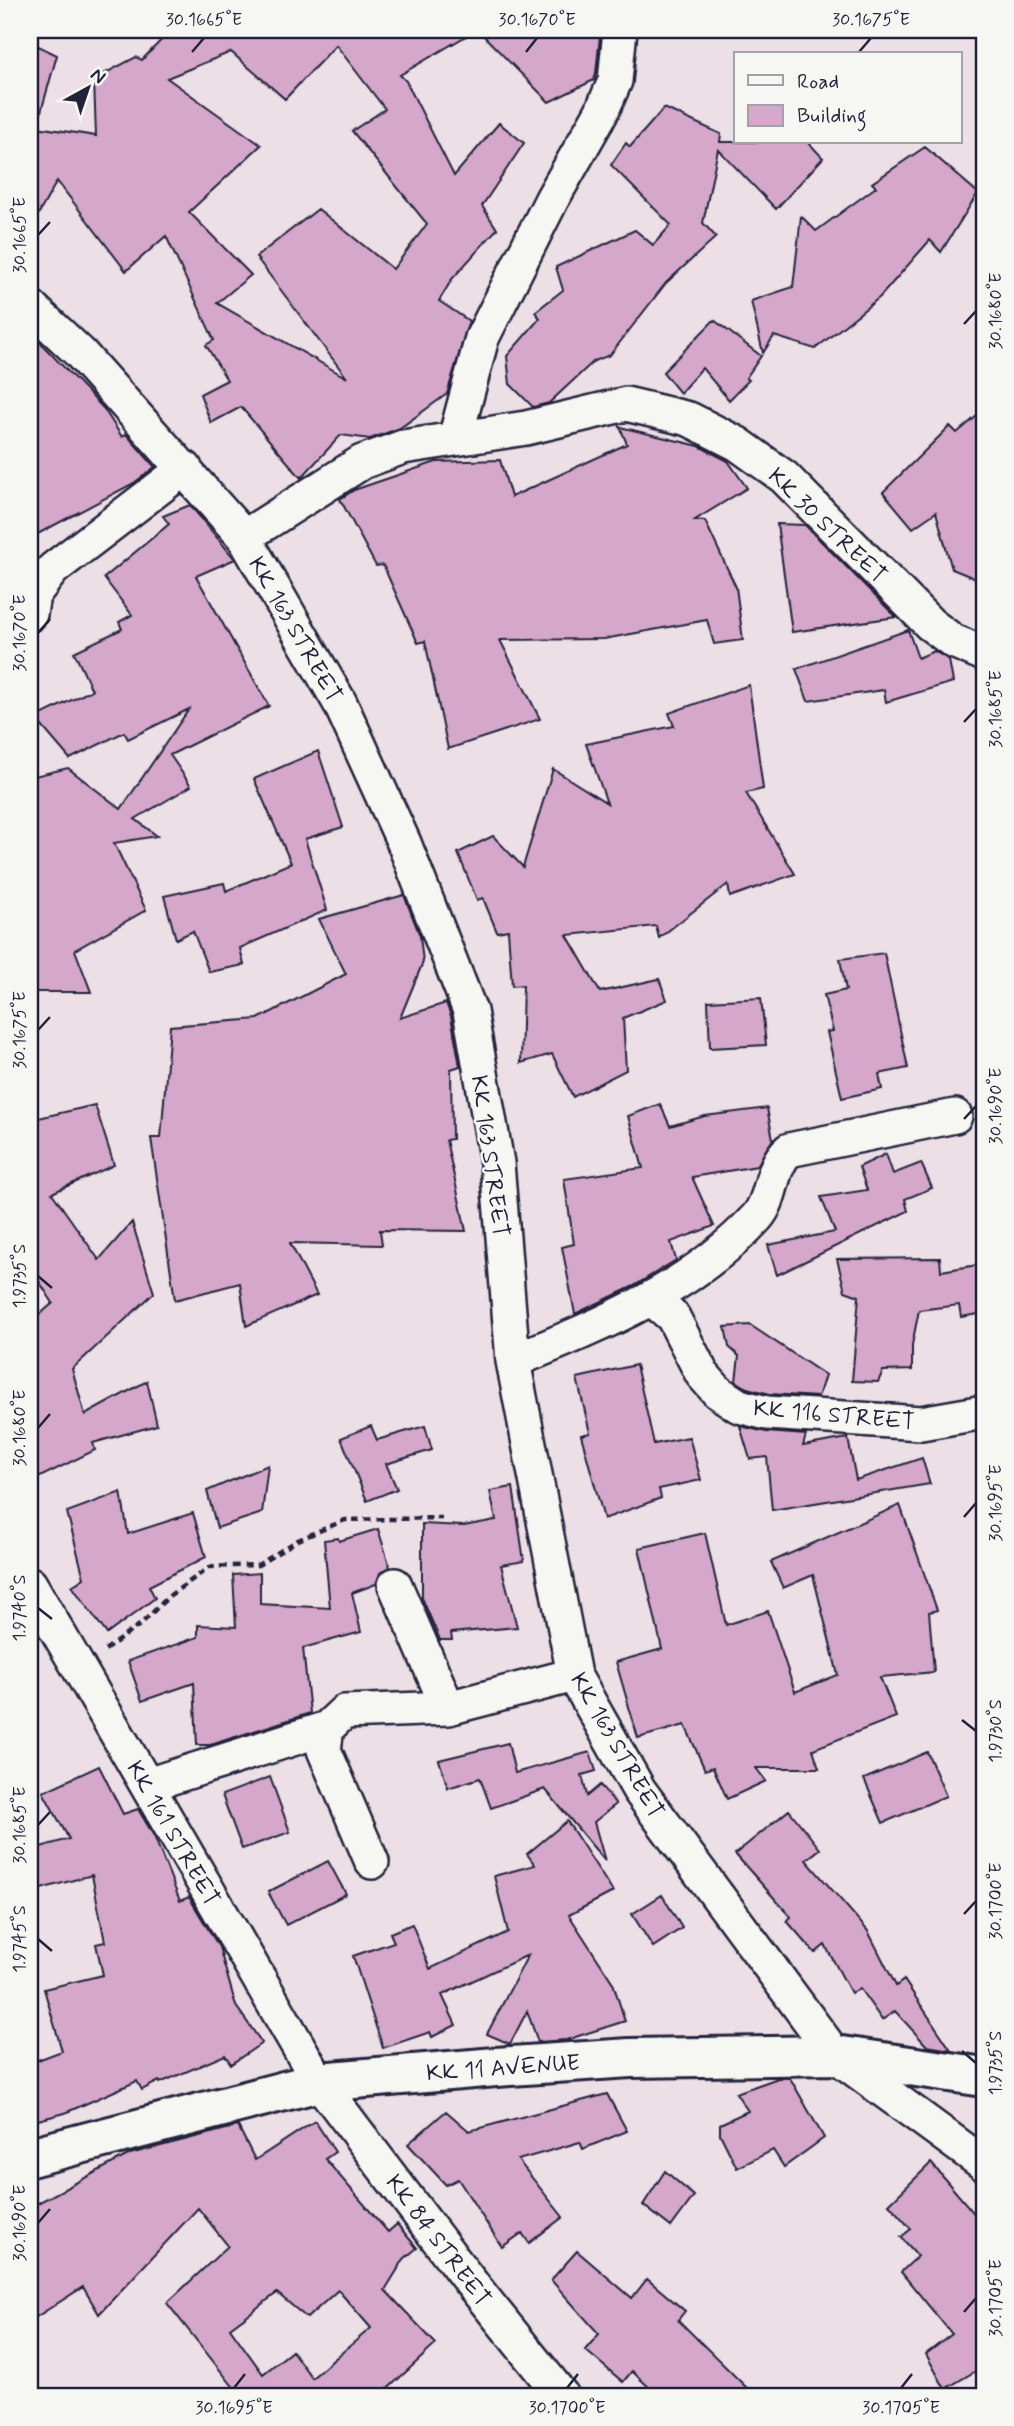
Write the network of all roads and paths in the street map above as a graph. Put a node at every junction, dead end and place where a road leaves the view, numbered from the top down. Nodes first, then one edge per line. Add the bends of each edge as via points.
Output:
1 (620, 30) edge
2 (30, 306) edge
3 (455, 439) junction
4 (185, 468) junction
5 (244, 537) junction
6 (30, 614) edge
7 (984, 654) edge
8 (955, 1116) dead end
9 (653, 1300) junction
10 (513, 1361) junction
11 (984, 1412) edge
12 (442, 1518) dead end
13 (30, 1584) edge
14 (395, 1585) dead end
15 (79, 1669) junction
16 (574, 1675) junction
17 (448, 1708) junction
18 (327, 1728) junction
19 (146, 1786) junction
20 (372, 1862) dead end
21 (835, 2055) junction
22 (984, 2077) edge
23 (319, 2082) junction
24 (30, 2157) edge
25 (984, 2164) edge
26 (562, 2396) edge

1 - 3 street via 615,81 482,338
2 - 4 street, KK 163 STREET via 80,353
3 - 5 street, KK 30 STREET via 402,447 362,462
3 - 7 street, KK 30 STREET via 626,404 689,419 738,444 784,477 930,624
4 - 5 street, KK 163 STREET
4 - 6 street via 53,569 33,595
5 - 10 street, KK 163 STREET via 340,703 404,843 470,1011 497,1163
8 - 9 street via 789,1150 778,1159 760,1214 731,1243
9 - 10 street
9 - 11 street, KK 116 STREET via 673,1317 702,1374 738,1406 767,1413 921,1423
10 - 16 street, KK 163 STREET
12 - 15 path via 345,1520 298,1540 258,1565 210,1567
13 - 15 street, KK 161 STREET
14 - 17 street
15 - 19 street, KK 161 STREET
16 - 17 street
16 - 21 street, KK 163 STREET via 639,1790
17 - 18 street via 344,1712
18 - 19 street
18 - 20 street via 324,1750
19 - 23 street, KK 161 STREET
21 - 22 main road, KK 11 AVENUE
21 - 23 main road, KK 11 AVENUE via 630,2058
21 - 25 street, KK 163 STREET
23 - 24 main road, KK 11 AVENUE
23 - 26 street, KK 84 STREET

